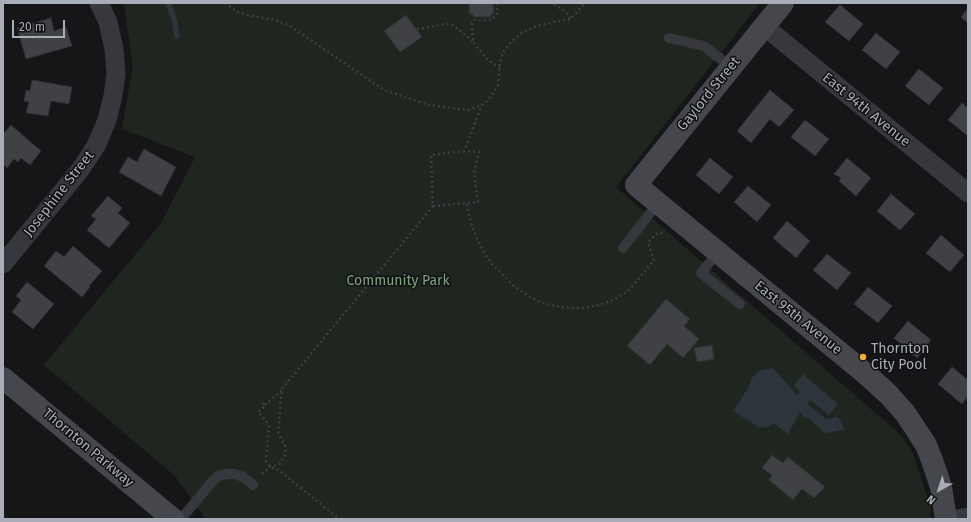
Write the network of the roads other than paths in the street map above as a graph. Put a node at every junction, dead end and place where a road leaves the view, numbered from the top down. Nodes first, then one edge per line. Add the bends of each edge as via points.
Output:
1 (99, 3) edge
2 (783, 3) edge
3 (764, 26) junction
4 (670, 38) dead end
5 (731, 67) junction
6 (636, 185) joint
7 (968, 193) edge
8 (658, 203) junction
9 (623, 248) dead end
10 (718, 252) junction
11 (3, 264) edge
12 (740, 304) dead end
13 (3, 378) edge
14 (253, 485) dead end
15 (968, 517) edge
16 (173, 519) edge
17 (181, 519) edge
18 (946, 519) edge
19 (956, 519) edge

1 - 11 street, Josephine Street via 108,22 116,74 107,120 96,146 80,170
2 - 3 street, Gaylord Street
3 - 5 street, Gaylord Street
3 - 7 street, East 94th Avenue
4 - 5 lane via 704,46
5 - 6 street, Gaylord Street
6 - 8 street, East 95th Avenue
8 - 9 lane
8 - 10 street, East 95th Avenue
10 - 12 lane via 701,272
10 - 18 street, East 95th Avenue via 866,374 905,413 918,431 932,460 941,487
13 - 16 street, Thornton Parkway
14 - 17 lane via 235,474 218,476
15 - 19 street

